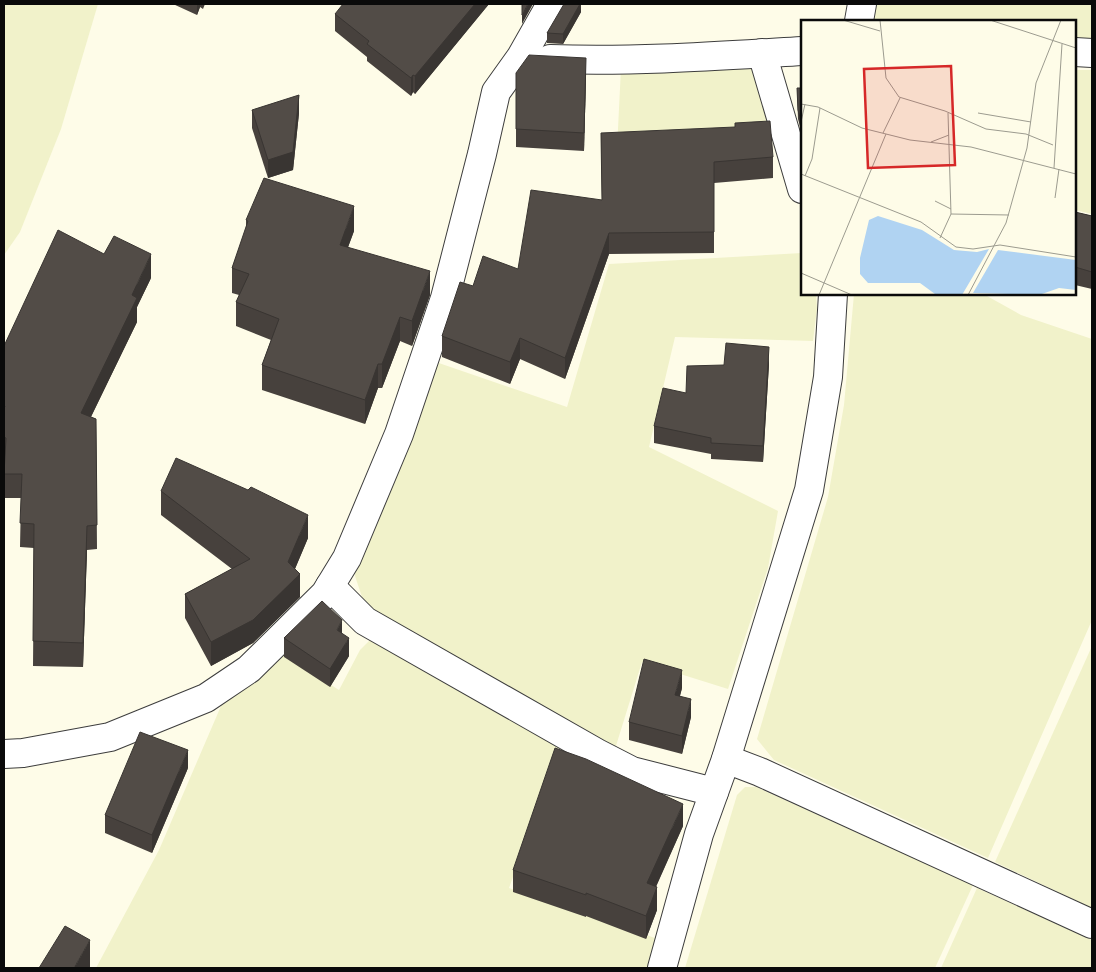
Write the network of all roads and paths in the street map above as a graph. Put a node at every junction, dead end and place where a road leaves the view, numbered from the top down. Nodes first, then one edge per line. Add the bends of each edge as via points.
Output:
1 (551, 4) edge
2 (862, 4) edge
3 (859, 20) edge
4 (801, 51) edge
5 (1076, 52) edge
6 (762, 53) junction
7 (1092, 53) edge
8 (521, 57) junction
9 (801, 186) edge
10 (833, 295) edge
11 (330, 586) junction
12 (4, 754) edge
13 (726, 759) junction
14 (714, 792) junction
15 (1092, 924) edge
16 (662, 968) edge

1 - 8 street
2 - 3 street
4 - 6 street
5 - 7 street
6 - 8 street via 672,59
6 - 9 street
8 - 11 street via 496,92 445,298 399,434 347,558
10 - 13 street via 828,377 809,490
11 - 12 street via 249,669 206,698 110,737 23,754
11 - 14 street via 365,620 597,753 632,771
13 - 14 street
13 - 15 street
14 - 16 street

